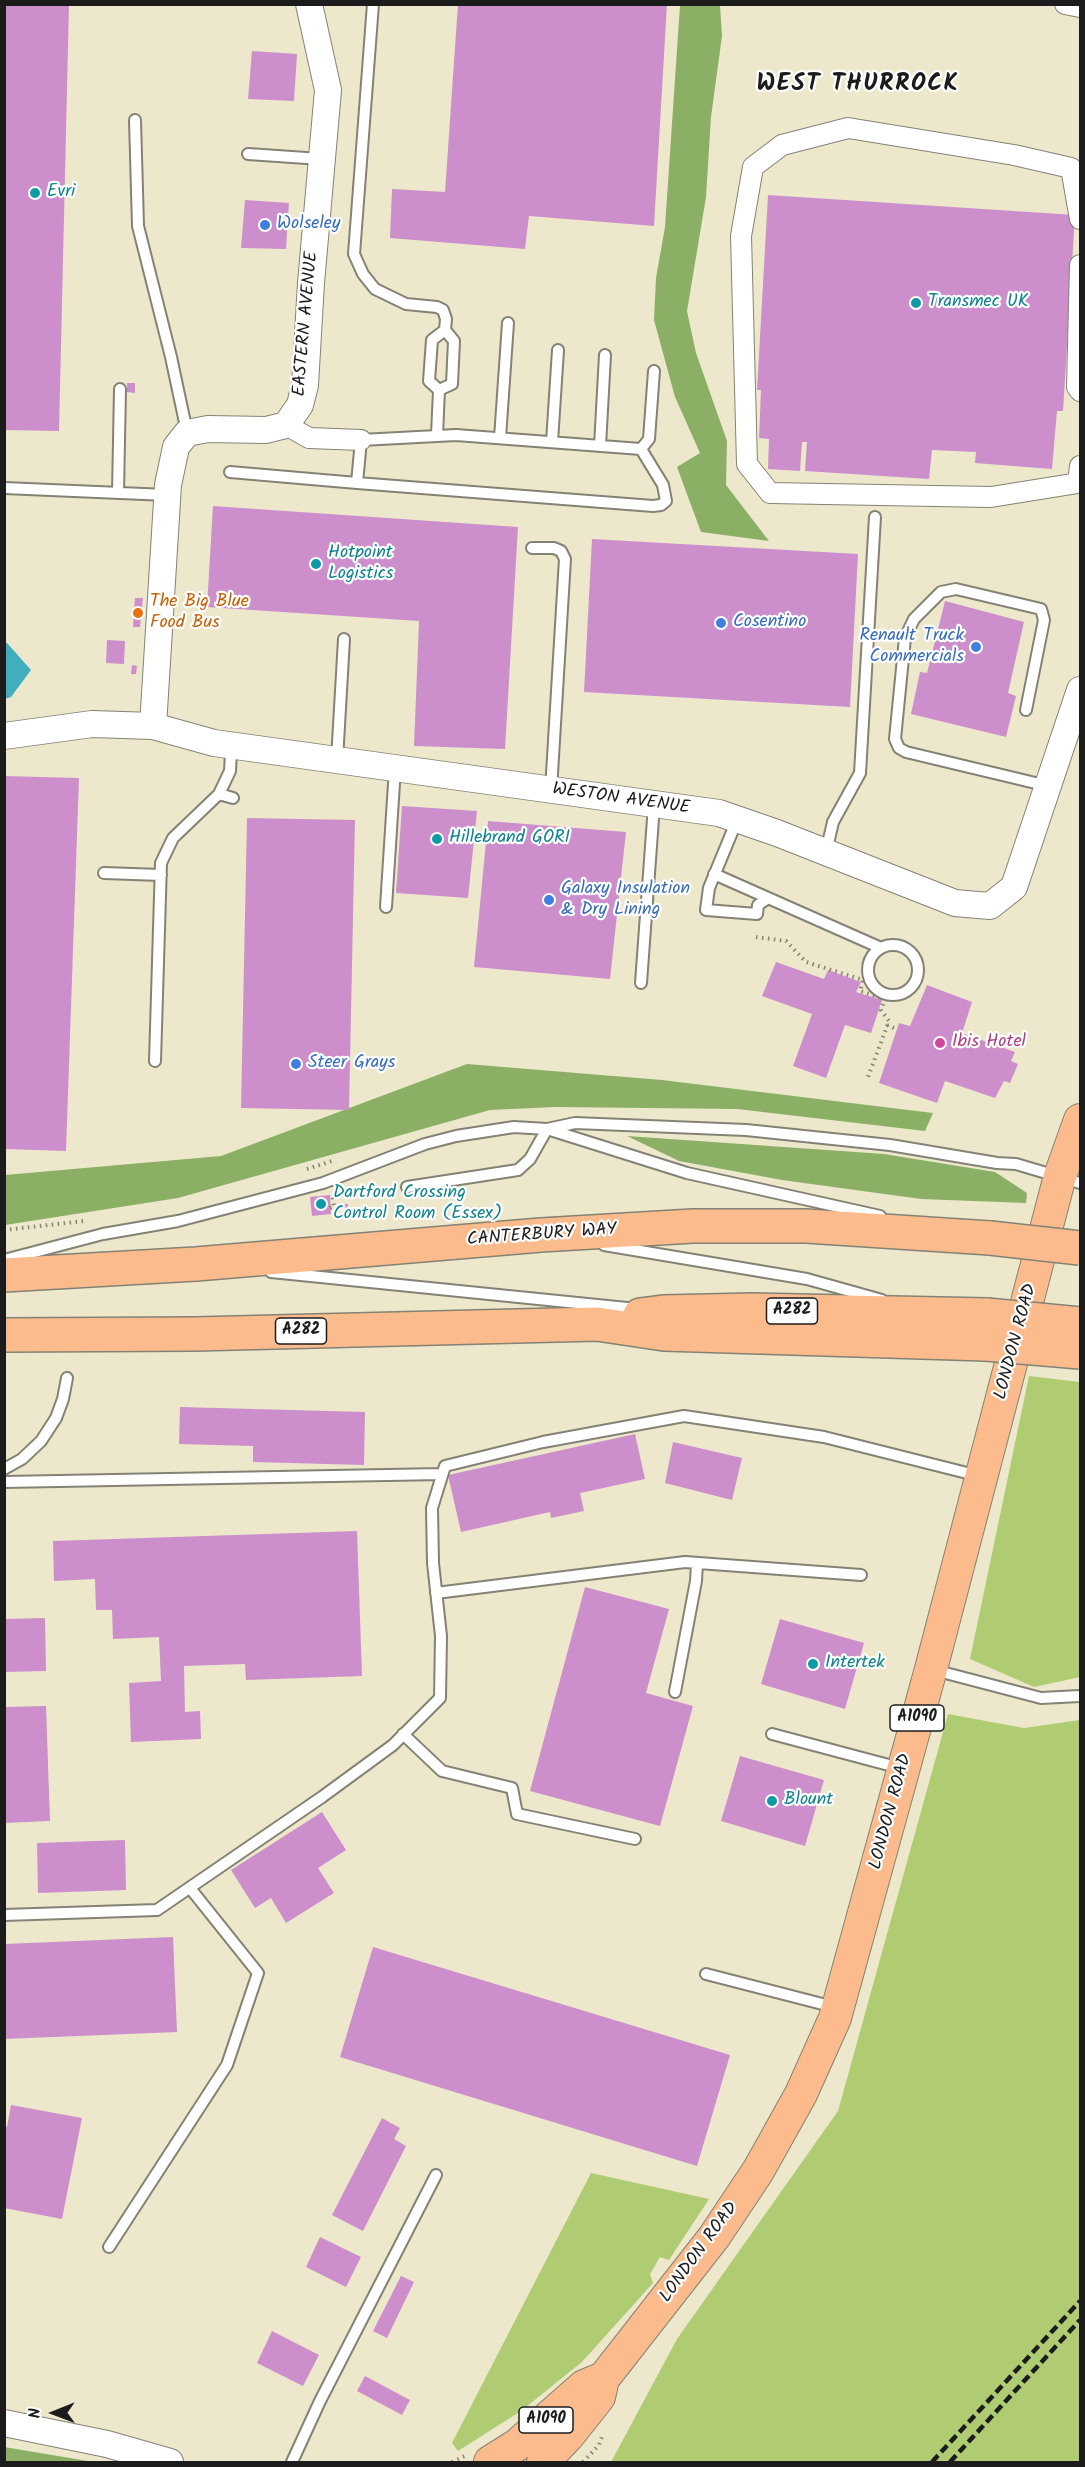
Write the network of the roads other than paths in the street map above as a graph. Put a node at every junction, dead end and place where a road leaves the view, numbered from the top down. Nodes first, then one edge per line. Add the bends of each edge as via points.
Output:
1 (309, 4) edge
2 (373, 4) edge
3 (1065, 4) edge
4 (1080, 8) edge
5 (135, 120) dead end
6 (248, 154) dead end
7 (322, 159) junction
8 (1080, 219) edge
9 (1080, 265) edge
10 (508, 323) dead end
11 (445, 330) junction
12 (558, 350) dead end
13 (605, 355) dead end
14 (654, 372) dead end
15 (120, 388) dead end
16 (439, 390) junction
17 (1080, 391) edge
18 (286, 424) junction
19 (187, 433) junction
20 (437, 435) junction
21 (500, 438) junction
22 (361, 440) junction
23 (552, 442) junction
24 (600, 446) junction
25 (641, 449) junction
26 (1080, 466) edge
27 (230, 472) dead end
28 (357, 483) junction
29 (4, 488) edge
30 (118, 493) junction
31 (168, 495) junction
32 (874, 517) dead end
33 (532, 548) dead end
34 (344, 639) dead end
35 (1080, 690) edge
36 (1026, 710) dead end
37 (153, 726) junction
38 (4, 736) edge
39 (235, 746) junction
40 (337, 760) junction
41 (395, 768) junction
42 (1048, 786) junction
43 (551, 790) junction
44 (219, 794) junction
45 (233, 798) dead end
46 (654, 804) junction
47 (737, 820) junction
48 (826, 852) junction
49 (104, 873) dead end
50 (714, 874) junction
51 (160, 875) junction
52 (768, 898) junction
53 (386, 908) dead end
54 (881, 948) junction
55 (641, 983) dead end
56 (155, 1061) dead end
57 (1079, 1128) edge
58 (547, 1129) junction
59 (1070, 1179) edge
60 (407, 1187) dead end
61 (896, 1218) dead end
62 (919, 1222) dead end
63 (541, 1235) junction
64 (990, 1238) junction
65 (1080, 1248) edge
66 (4, 1260) edge
67 (196, 1264) junction
68 (4, 1275) edge
69 (663, 1312) junction
70 (926, 1313) junction
71 (597, 1324) junction
72 (1080, 1324) edge
73 (987, 1330) junction
74 (4, 1335) edge
75 (1080, 1352) edge
76 (67, 1378) dead end
77 (4, 1469) edge
78 (442, 1474) junction
79 (981, 1477) junction
80 (4, 1482) edge
81 (697, 1563) junction
82 (861, 1575) dead end
83 (436, 1593) junction
84 (931, 1669) junction
85 (675, 1692) dead end
86 (1080, 1696) edge
87 (403, 1734) junction
88 (772, 1734) dead end
89 (903, 1769) junction
90 (635, 1839) dead end
91 (190, 1888) junction
92 (4, 1914) edge
93 (706, 1974) dead end
94 (838, 2008) junction
95 (436, 2175) dead end
96 (109, 2247) dead end
97 (603, 2379) junction
98 (4, 2423) edge
99 (170, 2463) edge
100 (292, 2463) edge
101 (490, 2463) edge
102 (543, 2463) edge

1 - 7 street, EASTERN AVENUE via 328,90
2 - 11 lane via 354,254 375,289 406,304 443,310
3 - 4 street
5 - 19 lane via 138,226
6 - 7 lane
7 - 18 street, EASTERN AVENUE via 305,385 300,405
8 - 26 street via 1071,168 848,128 782,145 753,167 741,236 747,464 770,493 991,497 1078,483
9 - 17 street
10 - 21 lane
11 - 16 lane via 432,340 429,381
11 - 16 lane via 454,340 452,384
12 - 23 lane
13 - 24 lane
14 - 25 lane via 649,439
15 - 30 lane
16 - 20 lane
18 - 19 street via 266,430 208,429
18 - 22 street via 309,438
19 - 31 street via 176,447
20 - 21 lane
20 - 22 lane
21 - 23 lane
22 - 28 lane
23 - 24 lane
24 - 25 lane
25 - 28 lane via 666,494 661,505
27 - 28 lane
29 - 30 lane
30 - 31 lane
31 - 37 street
32 - 48 lane via 860,773 833,822
33 - 43 lane via 554,548 565,559
34 - 40 lane
35 - 42 street, WESTON AVENUE
36 - 42 lane via 1044,620 1041,609 956,589 941,592 914,619 905,638 895,739 899,748
37 - 38 street, WESTON AVENUE via 92,724
37 - 39 street, WESTON AVENUE
39 - 40 street, WESTON AVENUE
39 - 44 lane via 230,771
40 - 41 street, WESTON AVENUE
41 - 43 street, WESTON AVENUE
41 - 53 lane
42 - 48 street, WESTON AVENUE via 1014,887 990,906 955,903
43 - 46 street, WESTON AVENUE
44 - 45 lane
44 - 51 lane via 173,838 161,863
46 - 47 street, WESTON AVENUE via 719,813
46 - 55 lane
47 - 48 street, WESTON AVENUE
47 - 50 lane
49 - 51 lane
50 - 52 lane
50 - 52 lane via 706,910 757,914 758,905
51 - 56 lane
52 - 54 lane
54 - 54 lane via 904,948 915,958 918,974 903,994 885,997 869,978 870,961
57 - 59 main road, LONDON ROAD / A1090
58 - 59 lane via 587,1123 746,1130 954,1154 1016,1164
58 - 60 lane via 530,1159 518,1170
58 - 61 lane via 687,1173
58 - 66 lane via 514,1127 456,1136 323,1183
59 - 79 main road, LONDON ROAD / A1090
62 - 64 lane
63 - 64 highway, CANTERBURY WAY via 693,1226 806,1226
63 - 67 highway, CANTERBURY WAY
63 - 70 lane via 807,1279
64 - 65 highway, CANTERBURY WAY, bridge
67 - 68 highway, CANTERBURY WAY
67 - 69 lane
69 - 70 highway, A282
69 - 71 highway, A282
70 - 73 highway, A282
71 - 73 highway, A282 via 664,1334
71 - 74 highway, A282
72 - 73 highway, A282, bridge
73 - 75 highway, A282, bridge
76 - 77 lane via 56,1418 22,1459
78 - 79 lane via 445,1466 543,1442 684,1416 825,1437
78 - 80 lane
78 - 83 lane via 432,1508
79 - 84 main road, LONDON ROAD / A1090
81 - 82 lane
81 - 83 lane
81 - 85 lane
83 - 87 lane via 441,1636 440,1698
84 - 86 lane via 1041,1698
84 - 89 main road, LONDON ROAD / A1090
87 - 90 lane via 442,1771 512,1788 517,1814
87 - 91 lane via 322,1797
88 - 89 lane
89 - 94 main road, LONDON ROAD / A1090
91 - 92 lane via 157,1910
91 - 96 lane via 258,1973 226,2065
93 - 94 lane
94 - 97 main road, LONDON ROAD / A1090 via 801,2094 758,2171 707,2246
95 - 100 lane
97 - 101 main road, LONDON ROAD / A1090 via 584,2386 517,2445
97 - 102 main road, LONDON ROAD / A1090 via 599,2397
98 - 99 street via 107,2444

